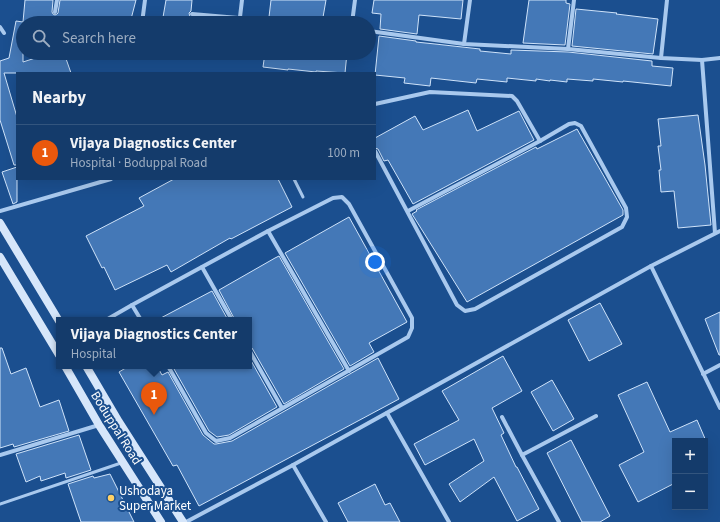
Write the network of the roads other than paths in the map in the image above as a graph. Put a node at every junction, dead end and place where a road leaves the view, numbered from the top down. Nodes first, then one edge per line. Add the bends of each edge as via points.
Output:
1 (57, 0) edge
2 (146, 0) edge
3 (242, 0) edge
4 (355, 0) edge
5 (470, 0) edge
6 (574, 0) edge
7 (667, 0) edge
8 (55, 12) dead end
9 (192, 14) dead end
10 (143, 16) edge
11 (216, 16) edge
12 (240, 16) edge
13 (353, 16) edge
14 (0, 27) edge
15 (376, 32) edge
16 (4, 33) dead end
17 (464, 44) junction
18 (568, 49) junction
19 (661, 58) junction
20 (720, 58) edge
21 (702, 60) junction
22 (376, 104) edge
23 (540, 141) junction
24 (376, 153) edge
25 (108, 180) edge
26 (294, 180) edge
27 (303, 197) dead end
28 (0, 211) edge
29 (408, 211) junction
30 (0, 223) edge
31 (268, 231) junction
32 (720, 231) edge
33 (715, 234) junction
34 (0, 257) edge
35 (651, 266) junction
36 (202, 267) junction
37 (132, 305) junction
38 (57, 317) edge
39 (111, 317) edge
40 (139, 317) edge
41 (230, 317) edge
42 (56, 350) edge
43 (252, 355) edge
44 (720, 365) edge
45 (67, 369) edge
46 (88, 369) edge
47 (170, 369) edge
48 (349, 371) junction
49 (703, 374) junction
50 (282, 408) junction
51 (720, 408) edge
52 (387, 413) junction
53 (596, 416) dead end
54 (502, 417) dead end
55 (99, 425) junction
56 (0, 455) edge
57 (522, 455) junction
58 (123, 462) junction
59 (293, 465) junction
60 (0, 504) edge
61 (162, 522) edge
62 (183, 522) edge
63 (186, 522) edge
64 (326, 522) edge
65 (449, 522) edge
66 (559, 522) edge

1 - 8 street
2 - 10 street
3 - 12 street
4 - 13 street
5 - 17 street
6 - 18 street
7 - 19 street
9 - 11 street
14 - 16 street
15 - 17 street
17 - 18 street
18 - 19 street
19 - 21 street
20 - 21 street
21 - 33 street
22 - 23 street via 430,92 512,96
23 - 29 street
23 - 29 street via 569,124 581,126 626,208 627,216 622,227 475,309 465,311 457,305
24 - 29 street
25 - 28 street
26 - 27 lane
30 - 38 street
31 - 36 street
31 - 48 street
31 - 48 street via 333,198 342,197 349,204 412,318 412,328 408,337
32 - 33 street
33 - 35 street
34 - 42 street
35 - 49 street
35 - 52 street
36 - 37 street
36 - 41 street
37 - 39 street
37 - 40 street
43 - 50 street
44 - 49 street
45 - 55 street, Boduppal Road
46 - 62 street, Boduppal Road
47 - 50 street via 206,433 216,441 230,438
48 - 50 street
49 - 51 street
52 - 59 street
52 - 65 street
53 - 57 street
54 - 57 street
55 - 56 street
55 - 58 street, Boduppal Road
57 - 66 street
58 - 60 lane
58 - 61 street, Boduppal Road
59 - 63 street
59 - 64 street

